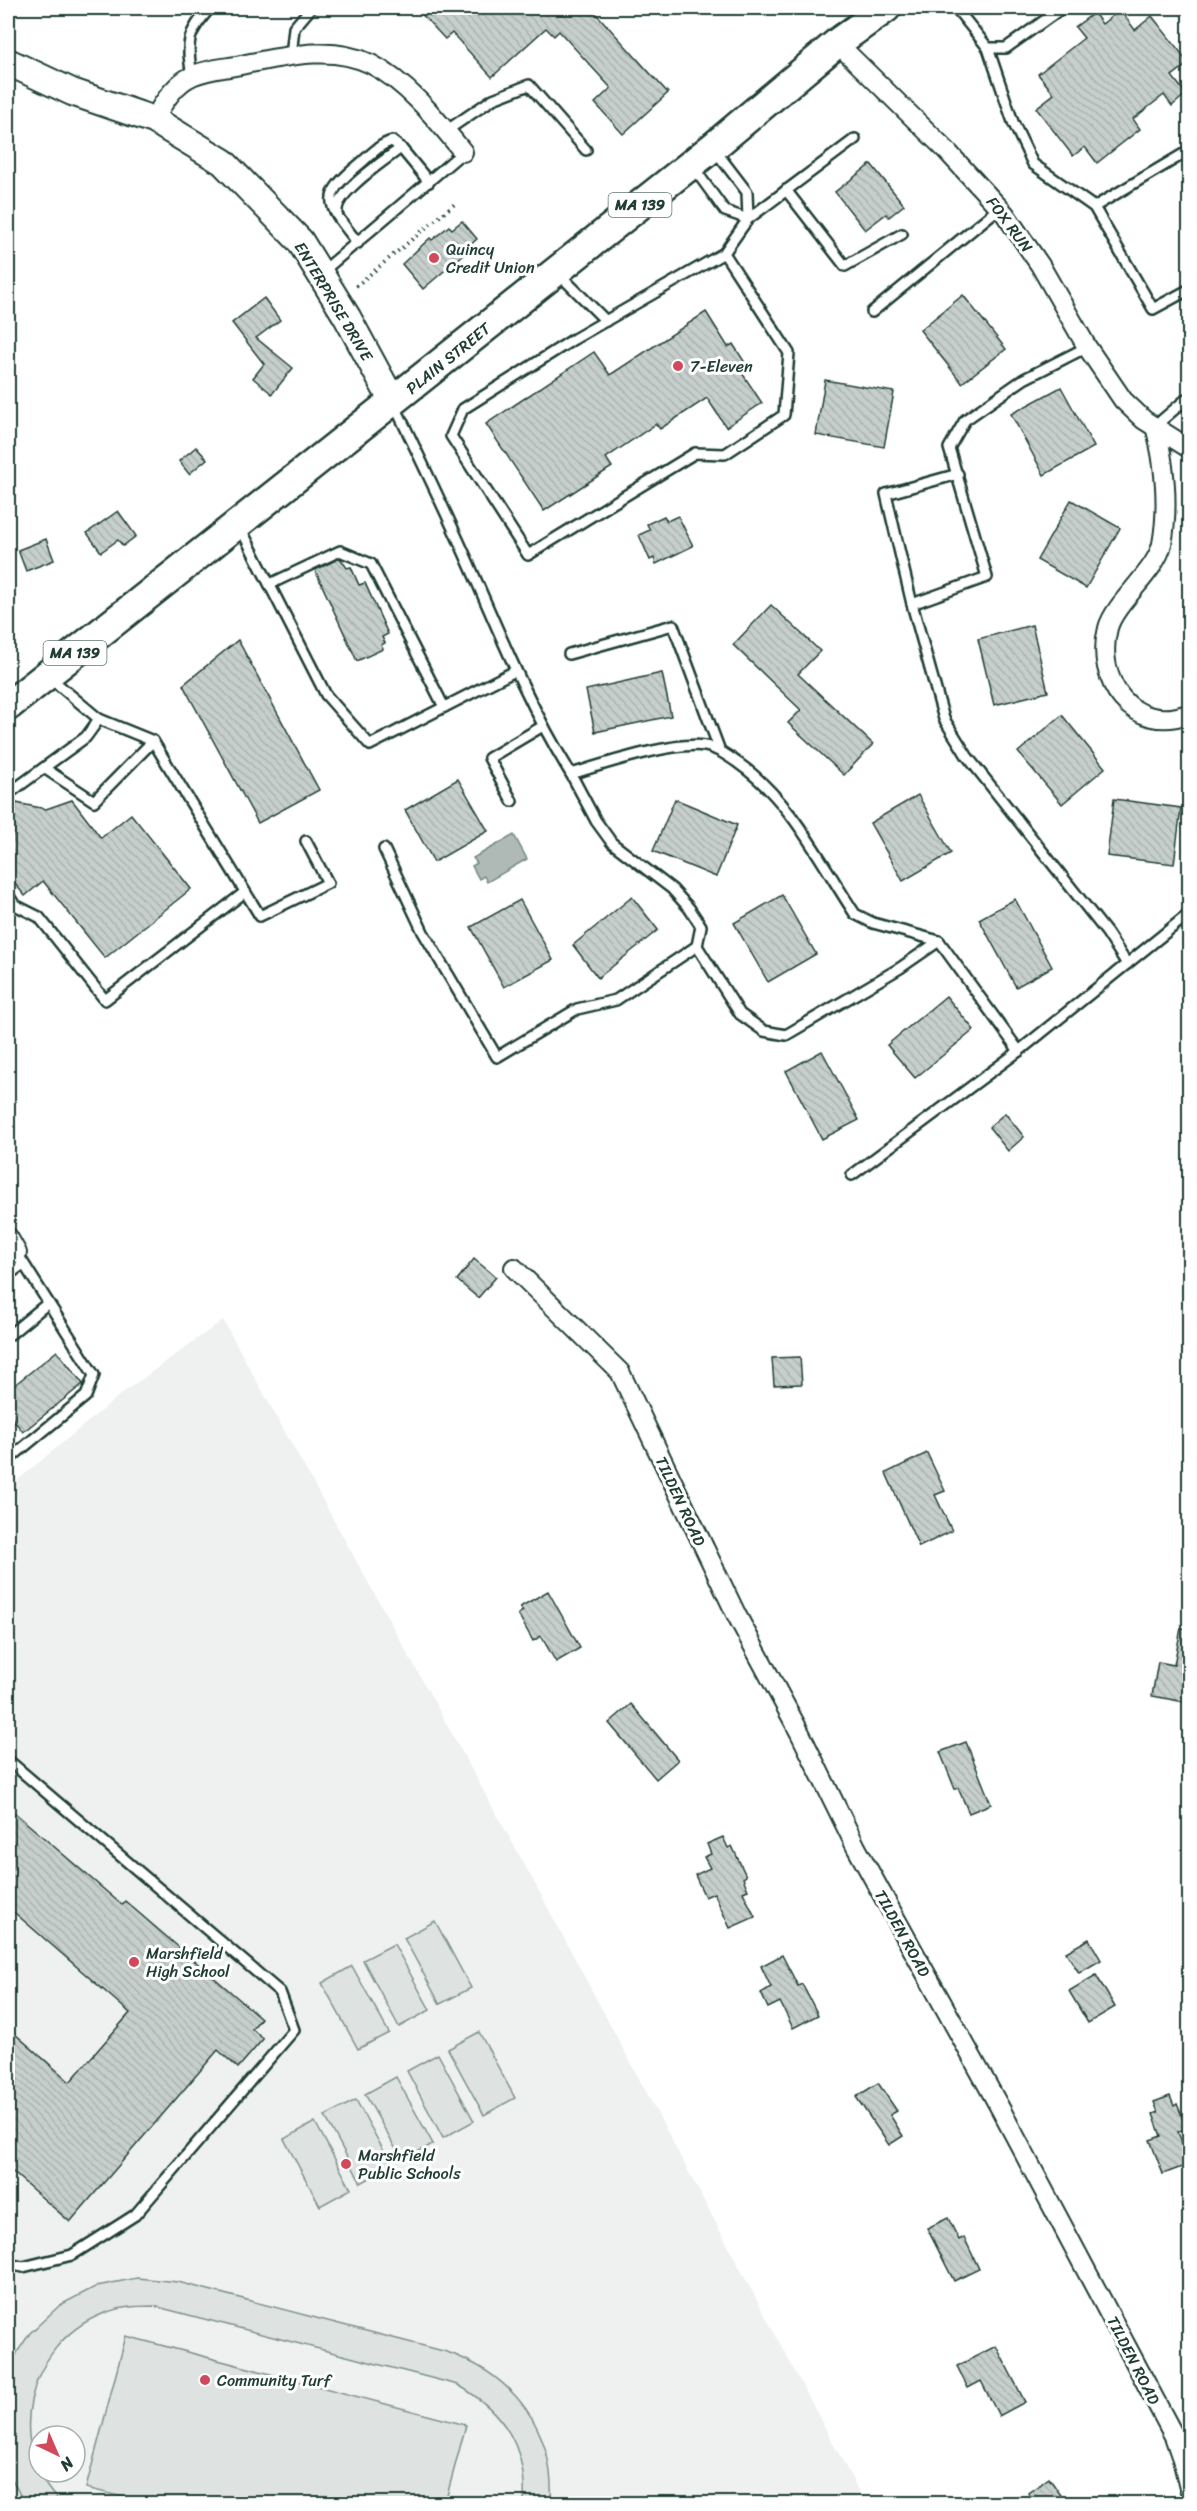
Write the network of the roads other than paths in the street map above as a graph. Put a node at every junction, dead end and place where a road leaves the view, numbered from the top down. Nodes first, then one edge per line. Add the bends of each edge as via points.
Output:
1 (210, 8) edge
2 (311, 8) edge
3 (886, 8) edge
4 (956, 8) edge
5 (1062, 8) edge
6 (837, 43) junction
7 (988, 48) junction
8 (291, 56) junction
9 (8, 62) edge
10 (192, 76) junction
11 (154, 120) junction
12 (446, 131) junction
13 (855, 139) dead end
14 (586, 150) dead end
15 (1190, 150) edge
16 (463, 152) joint
17 (702, 156) junction
18 (429, 182) junction
19 (786, 190) junction
20 (1094, 207) junction
21 (999, 208) junction
22 (748, 219) junction
23 (902, 234) dead end
24 (358, 243) junction
25 (724, 253) junction
26 (556, 270) junction
27 (320, 273) junction
28 (1190, 289) edge
29 (872, 312) dead end
30 (606, 321) junction
31 (1087, 347) junction
32 (1190, 396) edge
33 (393, 402) junction
34 (1155, 426) junction
35 (1190, 449) edge
36 (958, 474) junction
37 (239, 524) junction
38 (270, 585) junction
39 (912, 604) junction
40 (569, 654) dead end
41 (515, 671) junction
42 (47, 675) junction
43 (8, 706) edge
44 (444, 707) junction
45 (1190, 713) edge
46 (99, 719) junction
47 (543, 726) junction
48 (153, 741) junction
49 (720, 751) junction
50 (44, 768) junction
51 (571, 774) junction
52 (8, 794) edge
53 (512, 801) dead end
54 (306, 841) dead end
55 (384, 849) dead end
56 (245, 892) junction
57 (8, 895) edge
58 (1190, 913) edge
59 (939, 941) junction
60 (697, 946) junction
61 (1127, 964) junction
62 (1019, 1051) junction
63 (852, 1175) dead end
64 (8, 1237) edge
65 (20, 1258) junction
66 (514, 1268) dead end
67 (8, 1275) edge
68 (48, 1303) junction
69 (8, 1336) edge
70 (8, 1460) edge
71 (8, 1760) edge
72 (8, 2264) edge
73 (1190, 2491) edge

1 - 10 lane via 192,28 188,54
2 - 8 lane via 294,28
3 - 6 main road, PLAIN STREET / MA 139
4 - 7 lane
5 - 7 lane via 1006,48
6 - 17 main road, PLAIN STREET / MA 139
6 - 21 street, FOX RUN
7 - 20 lane via 1013,122 1034,165
8 - 10 street
8 - 12 street via 355,57 406,90
9 - 11 street, ENTERPRISE DRIVE via 72,92
10 - 11 street via 178,86
11 - 27 street, ENTERPRISE DRIVE via 223,162 300,241
12 - 14 lane via 493,99 529,85
12 - 16 street
13 - 19 lane
15 - 20 lane
16 - 18 lane
17 - 22 lane via 725,211
17 - 22 lane via 747,192
17 - 26 main road, PLAIN STREET / MA 139
18 - 24 lane
18 - 24 lane via 392,141 339,180 332,197 338,217
19 - 22 lane
19 - 23 lane via 845,266
20 - 28 lane via 1153,309
21 - 29 lane
21 - 31 street, FOX RUN via 1051,282
22 - 25 lane
24 - 27 lane
25 - 30 lane
25 - 30 lane via 789,353 784,415 725,454 695,453 528,555 451,436 463,409
26 - 30 lane
26 - 33 main road, PLAIN STREET / MA 139
27 - 33 street, ENTERPRISE DRIVE
31 - 34 street, FOX RUN via 1123,400
31 - 36 lane via 1024,379 964,420 950,448
32 - 34 lane
33 - 37 main road, PLAIN STREET / MA 139
33 - 41 lane
34 - 35 street, FOX RUN
34 - 45 street via 1166,512 1161,547 1109,625 1104,649 1117,691 1134,712 1162,719
36 - 39 lane via 987,578
36 - 39 lane via 886,494
37 - 38 lane
37 - 42 main road, PLAIN STREET / MA 139
38 - 44 lane via 340,551 371,564
38 - 44 lane via 326,695 370,744
39 - 61 lane via 944,719 967,756 1107,933
40 - 49 lane via 673,625
41 - 44 lane
41 - 47 lane
42 - 43 main road, PLAIN STREET / MA 139
42 - 46 lane
46 - 48 lane
46 - 50 lane via 86,737
47 - 51 lane
47 - 53 lane via 489,758
48 - 50 lane via 94,801
48 - 56 lane
49 - 51 lane via 685,745
49 - 59 lane via 758,778 782,803 855,914 873,923
50 - 52 lane
51 - 60 lane via 612,843 689,908 701,926
54 - 56 lane via 328,883 260,916
55 - 60 lane via 423,932 497,1057 577,1009 616,1000
56 - 57 lane via 105,1000 39,918 15,905
58 - 61 lane
59 - 60 lane via 786,1035 764,1031 740,1014
59 - 62 lane
61 - 62 lane
62 - 63 lane
64 - 65 street
65 - 67 lane
65 - 68 lane
66 - 73 street, TILDEN ROAD via 620,1372 726,1594 856,1847 1169,2427
68 - 69 lane
68 - 70 lane via 94,1375 86,1396
71 - 72 lane via 280,1992 294,2030 135,2215 72,2255 23,2267

